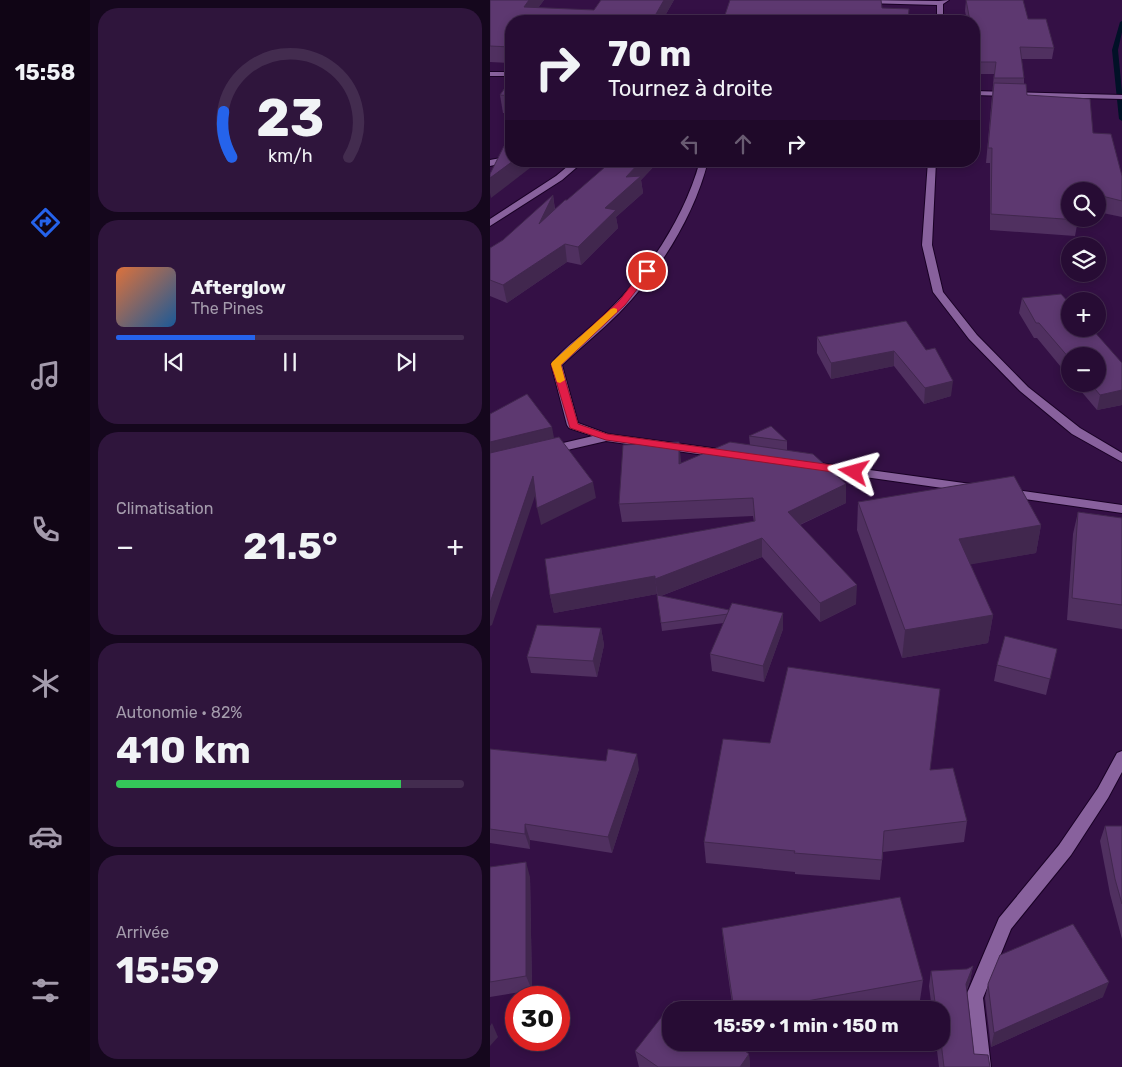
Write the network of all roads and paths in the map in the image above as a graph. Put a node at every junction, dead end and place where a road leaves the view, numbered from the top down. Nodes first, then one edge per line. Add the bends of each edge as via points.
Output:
1 (948, 0) edge
2 (855, 1) edge
3 (940, 3) junction
4 (940, 15) edge
5 (490, 74) edge
6 (505, 74) edge
7 (980, 93) edge
8 (1122, 97) edge
9 (505, 160) edge
10 (490, 163) edge
11 (573, 167) edge
12 (703, 167) edge
13 (932, 167) edge
14 (490, 223) edge
15 (606, 437) junction
16 (538, 453) edge
17 (742, 456) edge
18 (1122, 458) edge
19 (801, 464) edge
20 (1122, 509) edge
21 (1122, 757) edge
22 (982, 1067) edge

1 - 3 street
2 - 3 street
3 - 4 street
5 - 6 street
7 - 8 street
9 - 10 street
11 - 14 street
12 - 15 street via 688,207 647,271 622,303 556,364 573,426
13 - 18 street via 927,245 938,292 973,337 1024,389 1076,432
15 - 16 street
15 - 17 street
19 - 20 street
21 - 22 street via 1103,793 1065,850 1005,924 974,998

